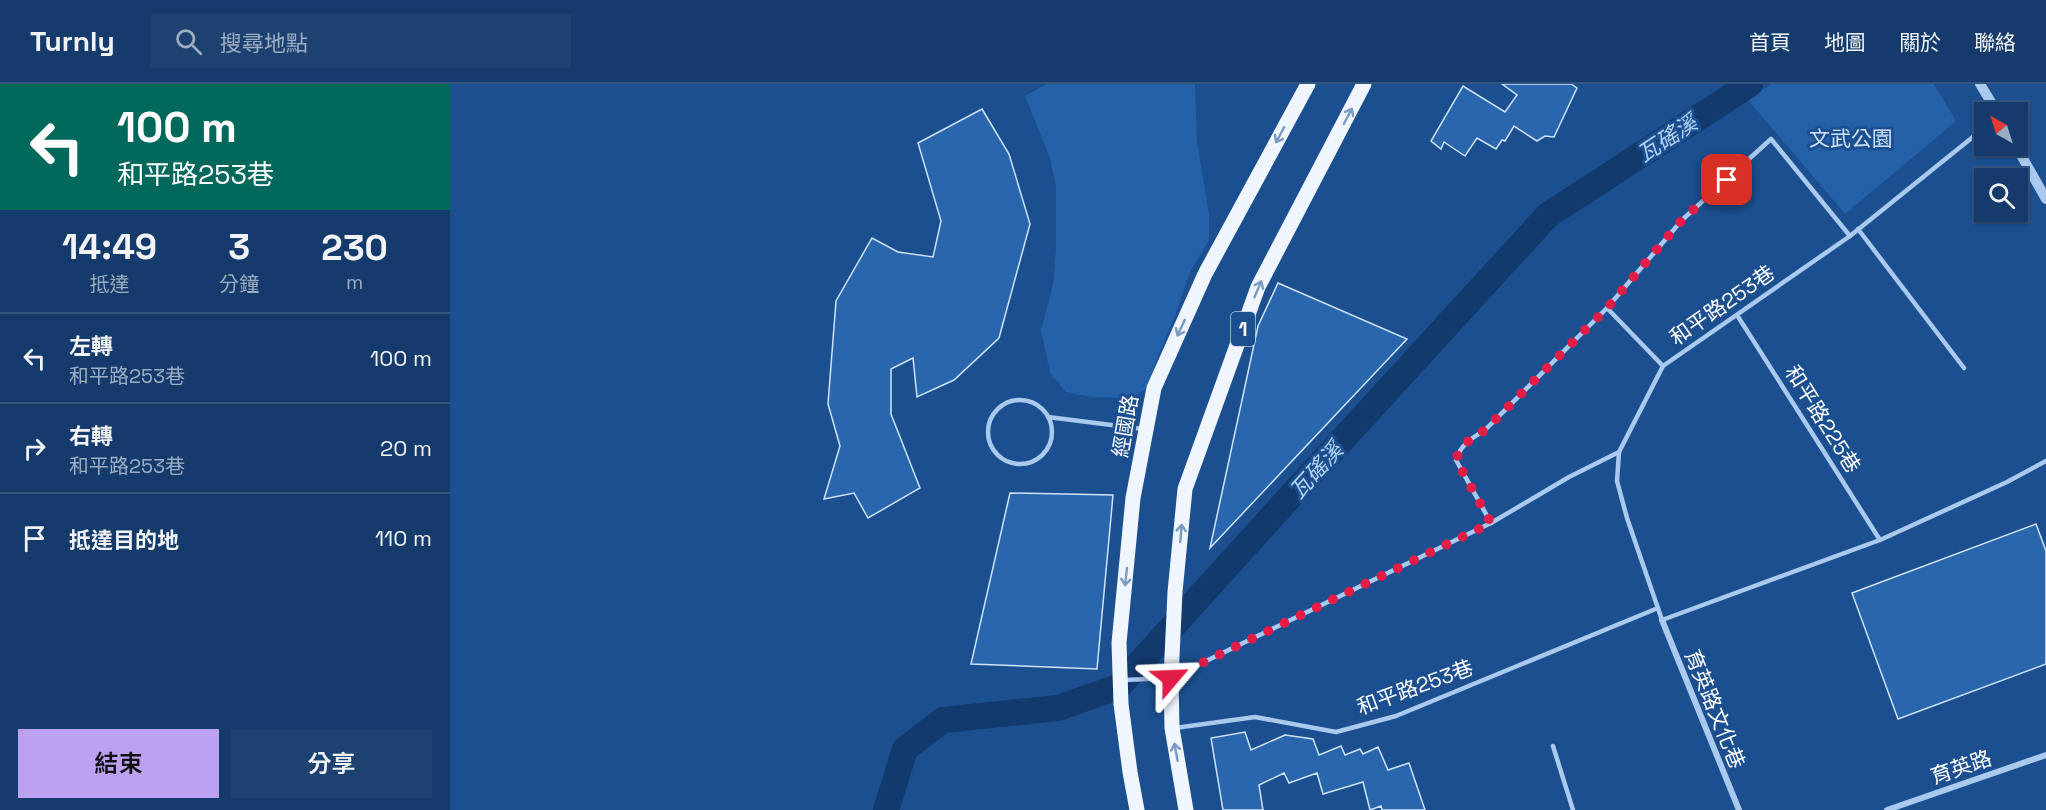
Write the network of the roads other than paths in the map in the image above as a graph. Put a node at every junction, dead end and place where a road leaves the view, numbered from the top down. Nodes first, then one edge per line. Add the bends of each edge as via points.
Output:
1 (1308, 84) edge
2 (1364, 84) edge
3 (1980, 84) edge
4 (1991, 102) edge
5 (1974, 136) edge
6 (2022, 156) edge
7 (2046, 199) edge
8 (1858, 229) junction
9 (1850, 236) junction
10 (1607, 308) junction
11 (1737, 315) junction
12 (1663, 366) junction
13 (1964, 368) dead end
14 (1048, 417) junction
15 (1146, 429) junction
16 (1619, 452) junction
17 (2046, 462) edge
18 (1491, 523) junction
19 (1880, 540) junction
20 (1658, 608) junction
21 (1662, 620) junction
22 (1171, 678) junction
23 (1120, 680) junction
24 (1172, 728) junction
25 (1553, 746) dead end
26 (2046, 755) edge
27 (1137, 810) edge
28 (1186, 810) edge
29 (1573, 810) edge
30 (1738, 810) edge
31 (1887, 810) edge

1 -> 15 main road, 經國路 via 1201,285 1154,388
22 -> 2 main road, 1 via 1185,489 1258,287
3 - 4 street
5 - 8 lane, 和平路253巷
6 - 7 street
8 - 9 lane, 和平路253巷
8 - 13 lane
9 - 10 lane via 1771,139 1682,220
9 - 11 lane, 和平路253巷
10 - 12 lane
10 - 18 lane via 1459,451 1456,460
11 - 12 lane, 和平路253巷
11 - 19 lane, 和平路225巷
12 - 16 lane, 和平路253巷
14 - 14 lane via 1033,403 1011,401 1001,406 989,423 990,444 1003,459 1023,464 1032,461 1041,456 1051,438
14 - 15 lane
15 -> 23 main road, 經國路 via 1133,498 1119,643
16 - 18 lane
16 - 20 lane, 和平路253巷 via 1617,481
17 - 19 lane
18 - 22 lane
19 - 21 lane
20 - 21 lane, 和平路253巷
20 - 24 lane, 和平路253巷 via 1396,716 1336,732 1255,717
21 - 30 street, 育英路文化巷
22 - 23 lane
22 - 24 main road, 1
23 - 27 main road, 經國路
28 -> 24 main road, 1
25 - 29 lane
26 - 31 street, 育英路

